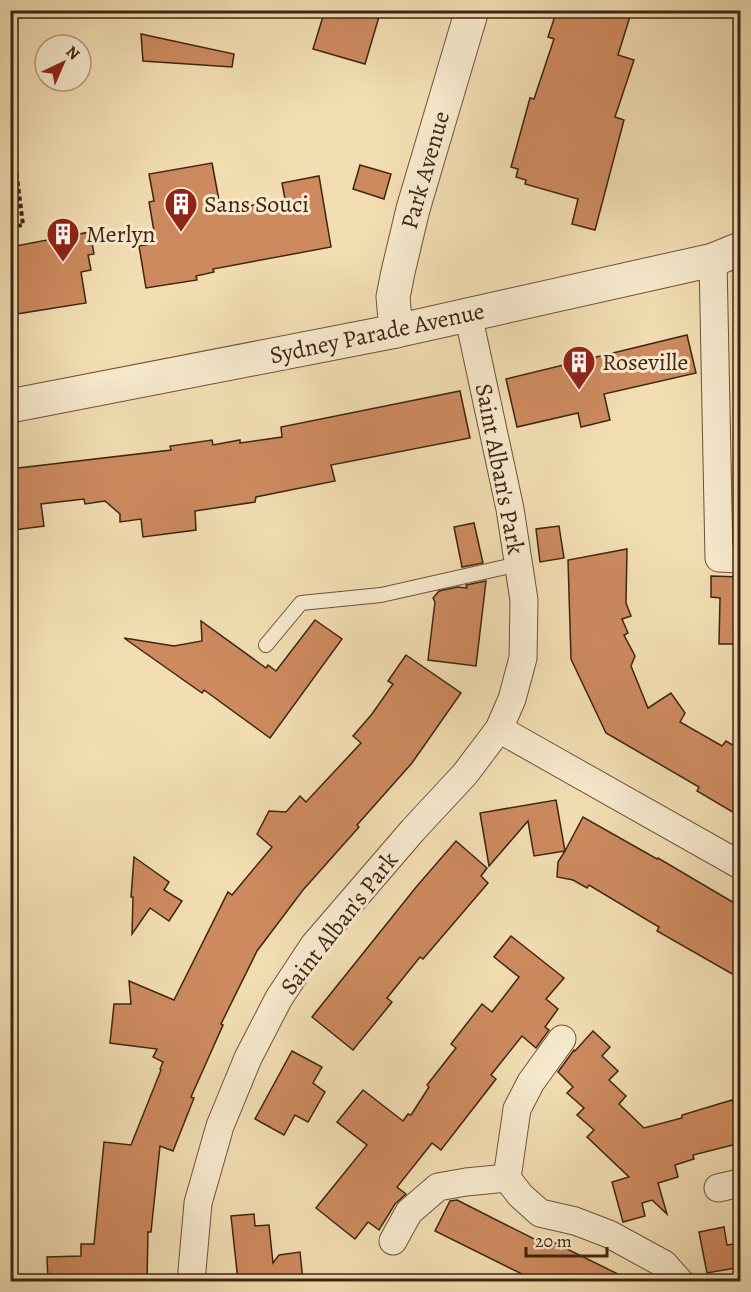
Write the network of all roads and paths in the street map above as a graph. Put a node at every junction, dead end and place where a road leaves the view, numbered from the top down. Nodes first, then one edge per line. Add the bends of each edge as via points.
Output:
1 (472, 10) edge
2 (10, 122) edge
3 (10, 227) edge
4 (727, 254) edge
5 (468, 314) junction
6 (396, 331) junction
7 (10, 406) edge
8 (741, 559) edge
9 (519, 564) junction
10 (266, 645) dead end
11 (500, 729) junction
12 (741, 865) edge
13 (562, 1039) dead end
14 (507, 1178) junction
15 (393, 1241) dead end
16 (191, 1281) edge
17 (680, 1281) edge

1 - 6 street, Park Avenue via 398,272 393,297
2 - 3 path via 23,225
4 - 5 street, Sydney Parade Avenue
4 - 8 street via 719,558
5 - 6 street, Sydney Parade Avenue
5 - 9 street, Saint Alban's Park
6 - 7 street, Sydney Parade Avenue
9 - 10 lane via 381,595 301,603
9 - 11 street, Saint Alban's Park via 525,608 523,658
11 - 12 street
11 - 16 street, Saint Alban's Park via 314,945 279,998 248,1058 220,1126 198,1203
13 - 14 street via 517,1109
14 - 15 street via 438,1187 409,1212
14 - 17 street via 540,1213 609,1234 664,1264

